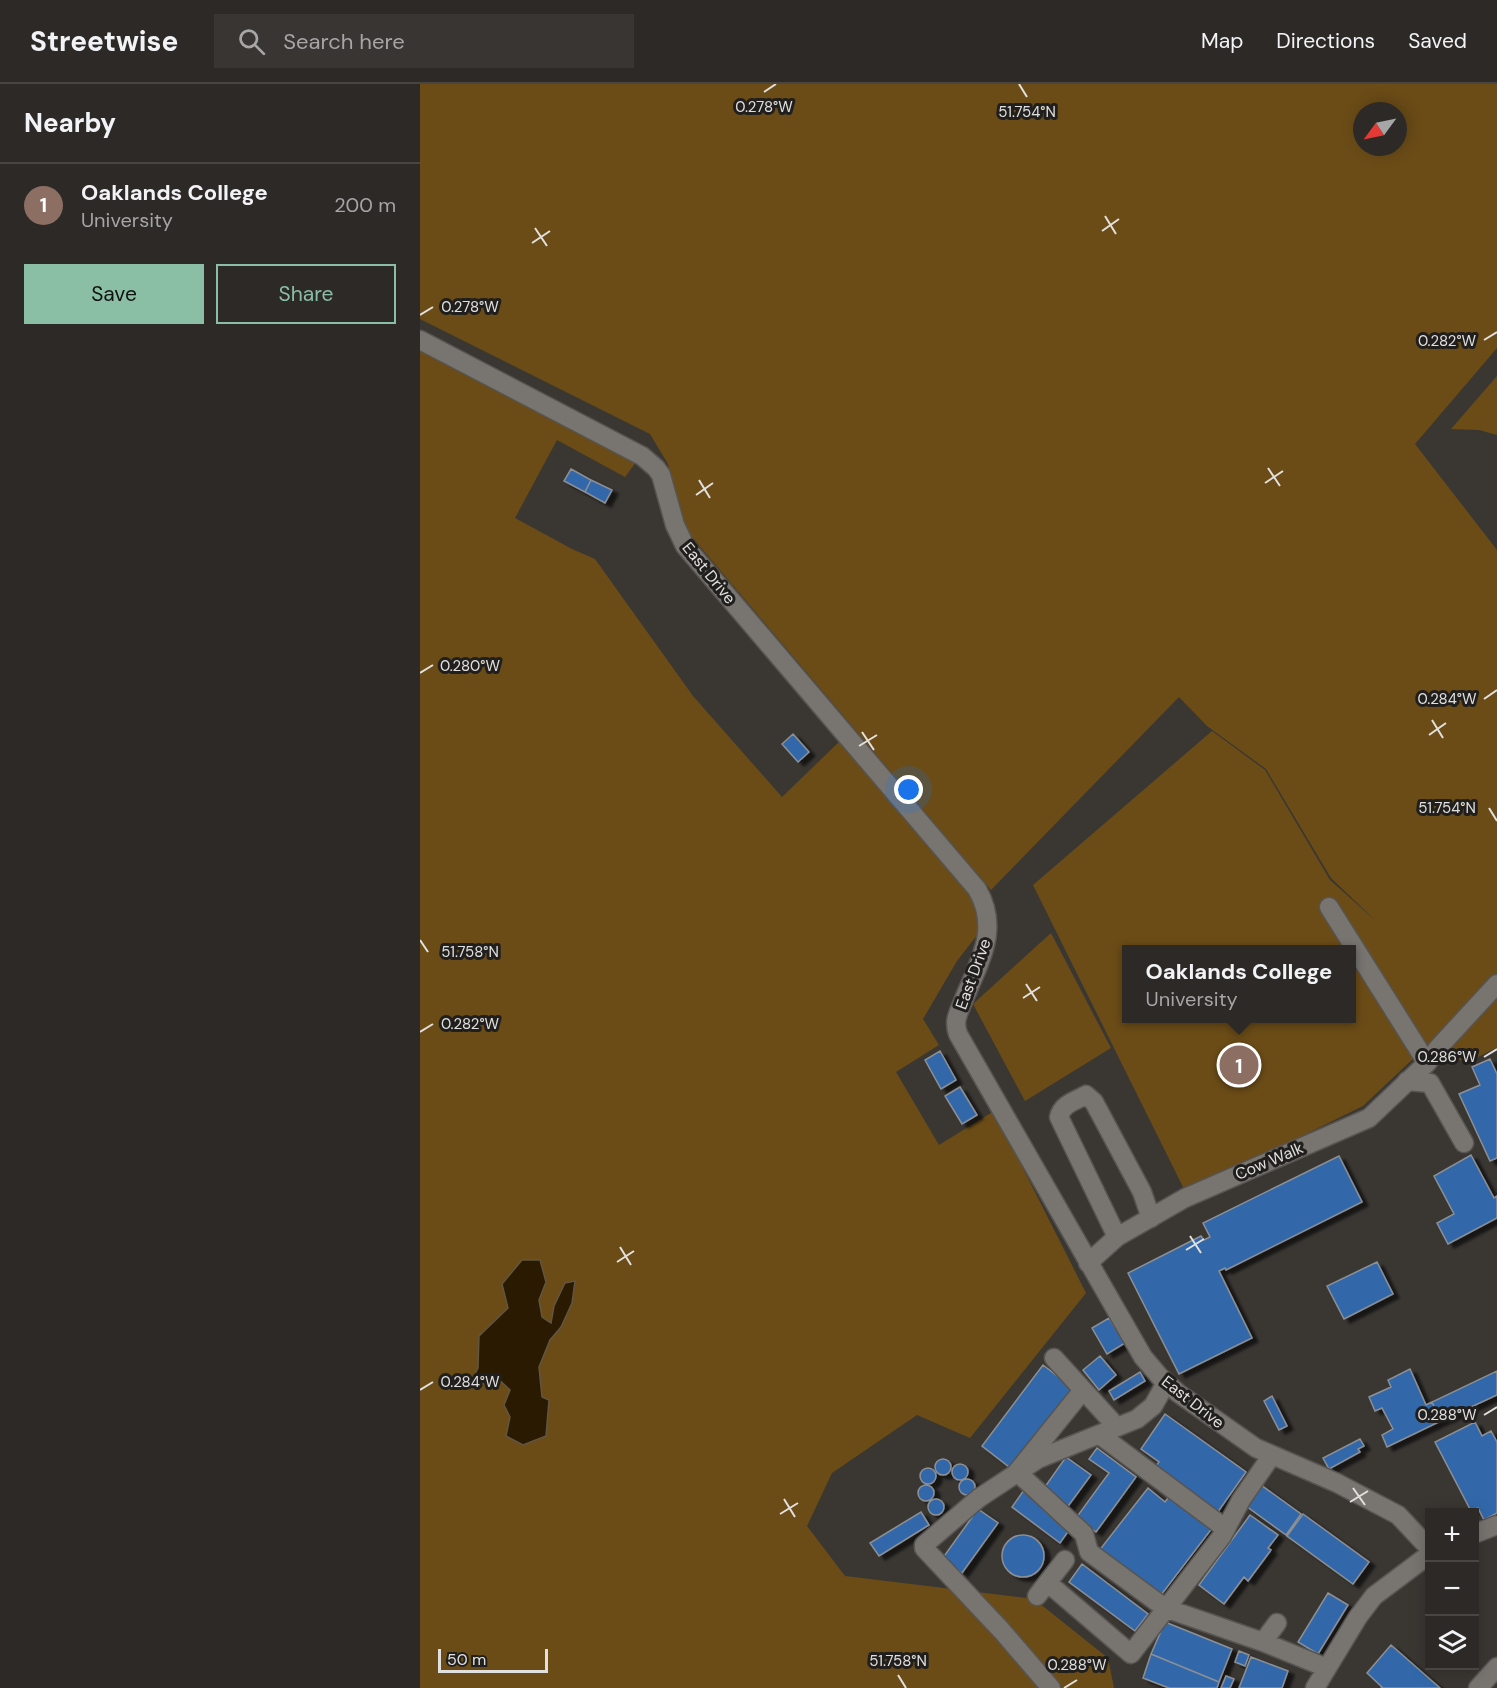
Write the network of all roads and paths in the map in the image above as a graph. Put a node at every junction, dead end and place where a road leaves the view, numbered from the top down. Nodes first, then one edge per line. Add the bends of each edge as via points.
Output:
1 (420, 340) edge
2 (1329, 907) dead end
3 (1353, 945) edge
4 (1356, 950) edge
5 (1497, 984) edge
6 (1427, 1064) junction
7 (1407, 1082) junction
8 (1464, 1143) dead end
9 (1151, 1218) junction
10 (1117, 1237) junction
11 (1088, 1263) junction
12 (1054, 1358) dead end
13 (1166, 1383) junction
14 (1083, 1390) junction
15 (1108, 1431) junction
16 (1272, 1455) junction
17 (1017, 1472) junction
18 (1497, 1525) edge
19 (1226, 1529) junction
20 (1479, 1532) edge
21 (1425, 1545) edge
22 (1425, 1555) edge
23 (1065, 1560) dead end
24 (1165, 1608) junction
25 (1277, 1623) dead end
26 (1263, 1642) junction
27 (1497, 1667) edge
28 (1327, 1668) junction
29 (1051, 1688) edge
30 (1315, 1688) edge
31 (1478, 1688) edge

1 - 11 lane, East Drive via 642,456 656,468 662,475 675,525 685,546 977,889 986,907 988,933 955,1026
2 - 3 lane
4 - 6 lane
5 - 6 lane, Cow Walk
6 - 7 lane, Cow Walk
7 - 8 lane via 1430,1083
7 - 9 lane, Cow Walk via 1369,1118 1185,1198
9 - 10 lane, Cow Walk
9 - 10 lane via 1142,1192 1094,1102 1086,1095 1064,1107 1059,1117
10 - 11 lane, Cow Walk
11 - 13 lane, East Drive via 1143,1357
12 - 14 lane
13 - 15 lane via 1153,1406 1137,1419
13 - 16 lane, East Drive via 1256,1448
14 - 15 lane
14 - 17 lane
15 - 17 lane via 1038,1459
15 - 19 lane
16 - 19 lane
16 - 21 lane, East Drive via 1379,1497
17 - 24 lane via 1084,1534 1089,1552
17 - 29 lane via 971,1505 927,1541 924,1548
18 - 20 lane
19 - 24 lane
22 - 28 lane via 1374,1596
23 - 24 lane via 1042,1590 1131,1654
24 - 26 lane
25 - 26 lane
26 - 28 lane
27 - 31 lane
28 - 30 lane

